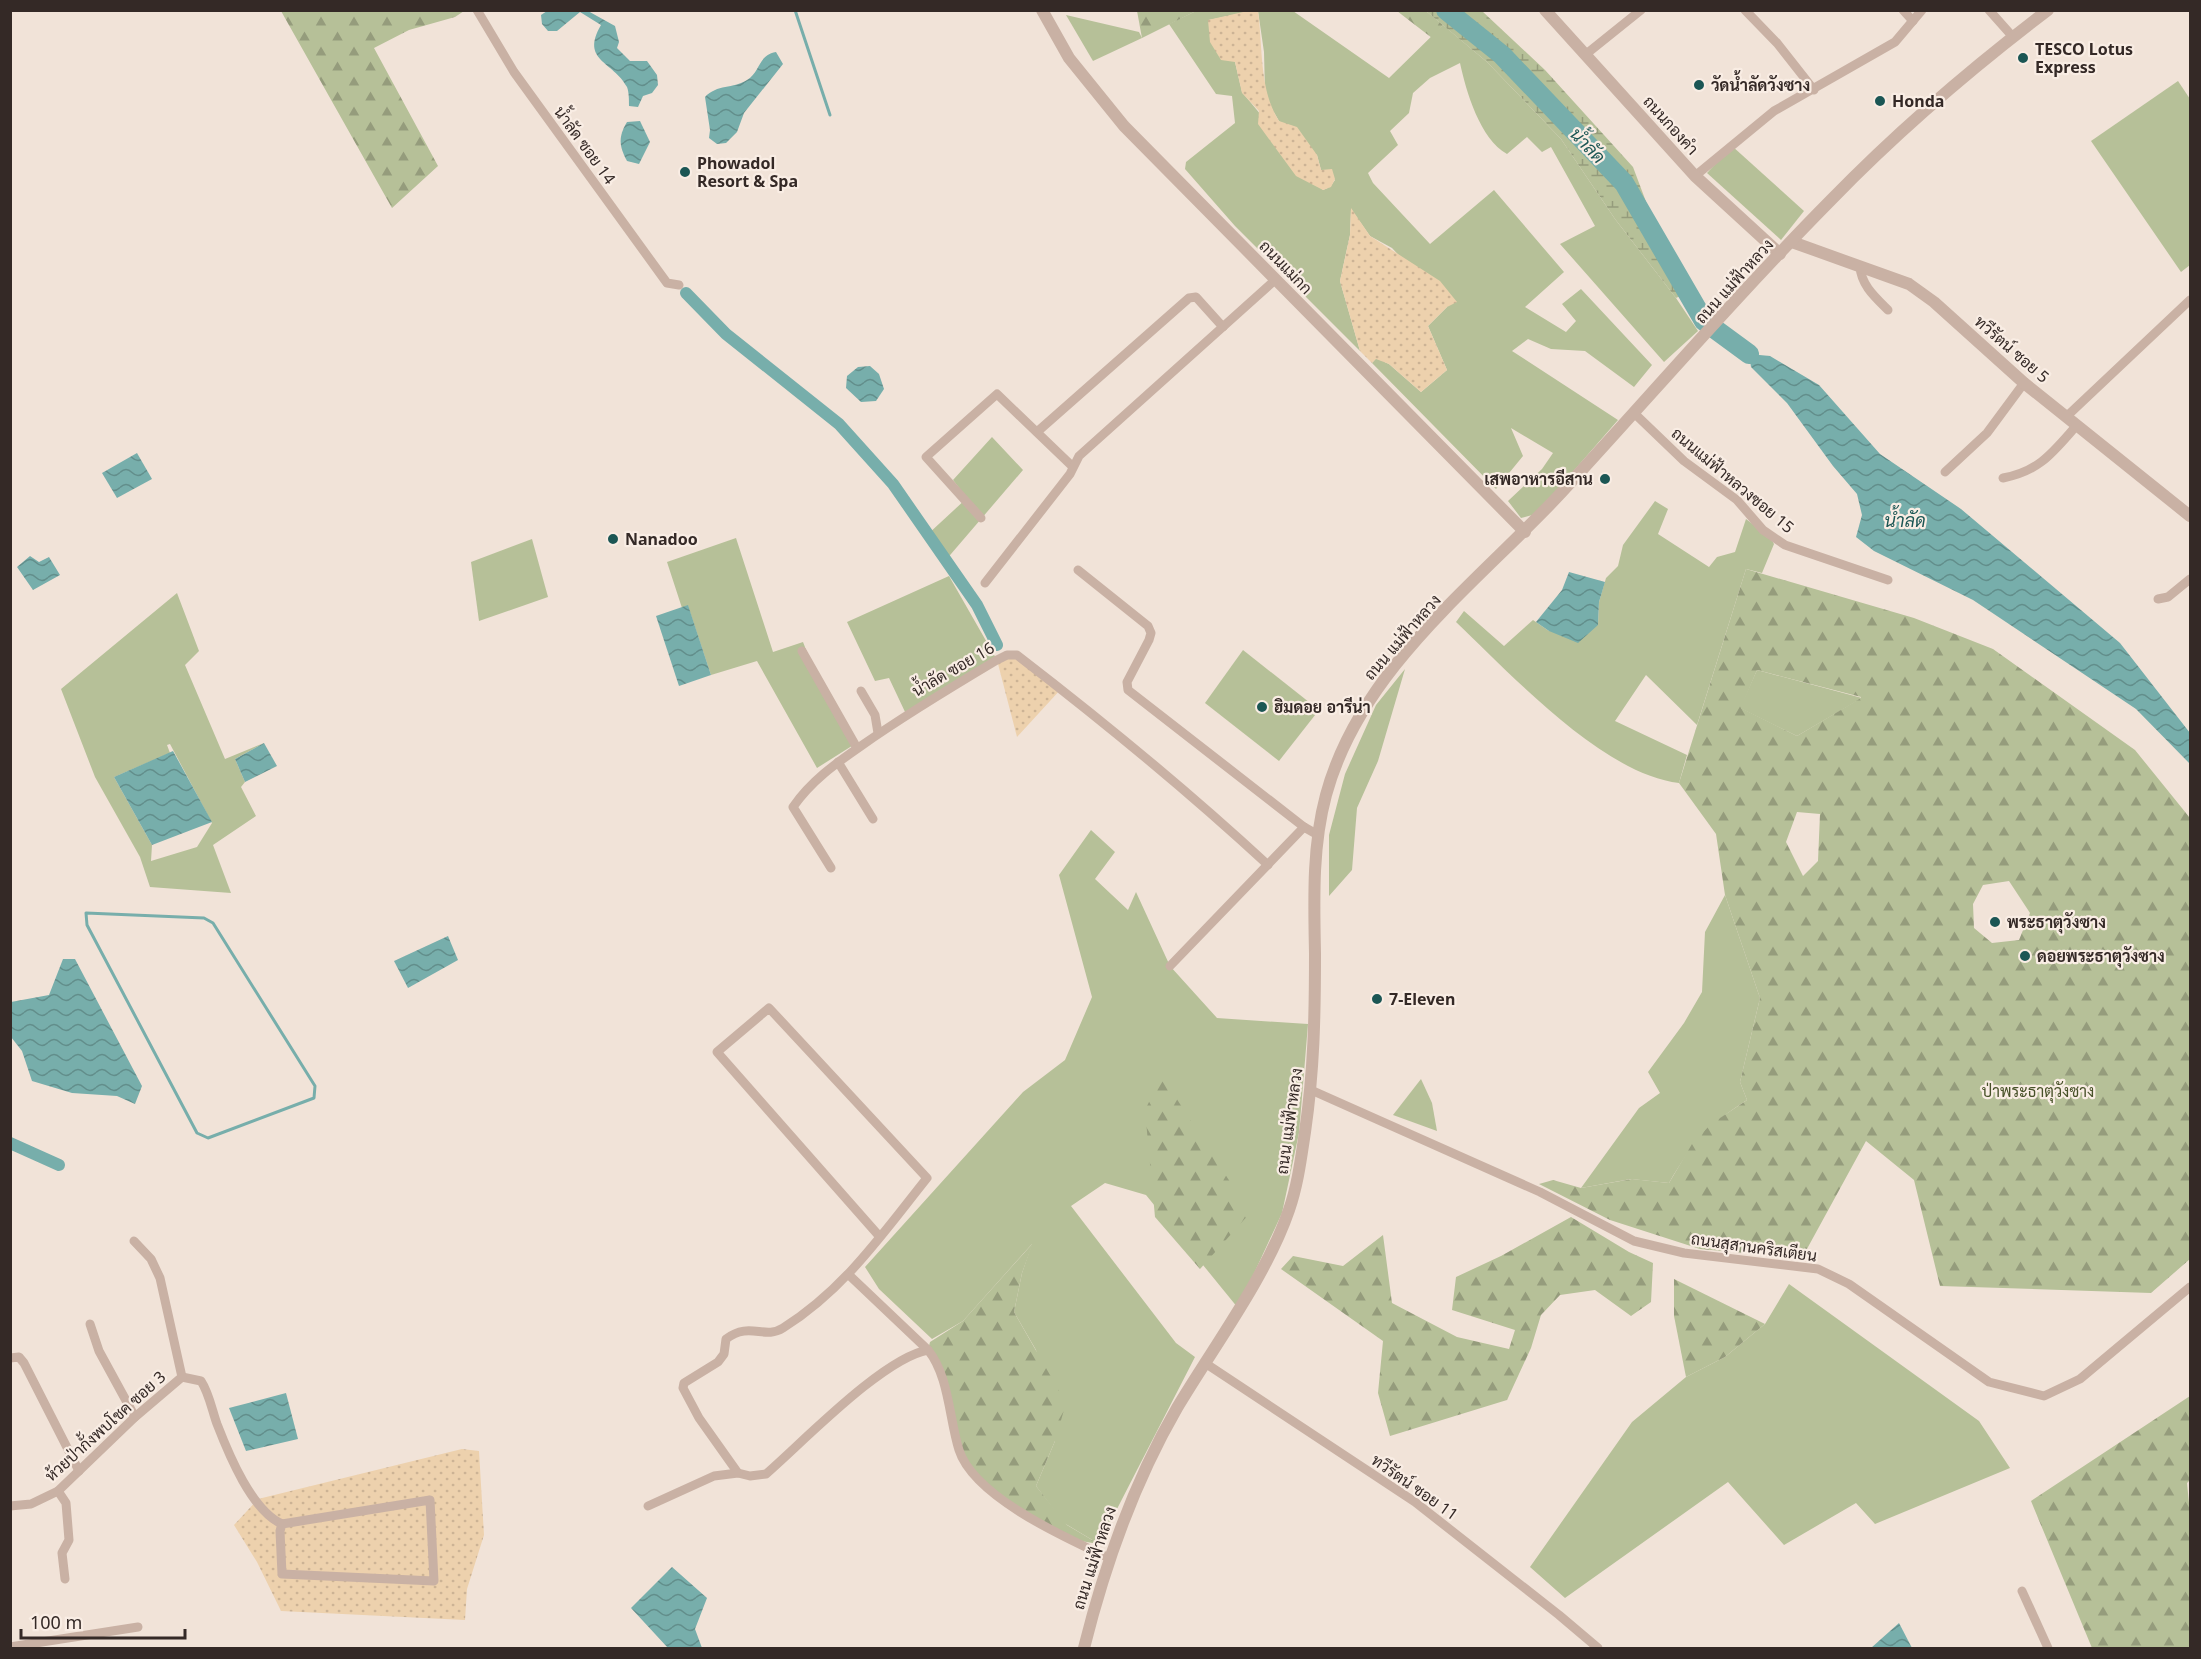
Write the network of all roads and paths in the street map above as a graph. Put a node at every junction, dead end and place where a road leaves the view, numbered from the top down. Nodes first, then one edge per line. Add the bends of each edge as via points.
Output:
1 (477, 10) edge
2 (1042, 10) edge
3 (1545, 10) edge
4 (1641, 10) edge
5 (1745, 10) edge
6 (1903, 10) edge
7 (1922, 10) edge
8 (1989, 10) edge
9 (2048, 10) edge
10 (1913, 21) junction
11 (2013, 37) junction
12 (1585, 56) junction
13 (1814, 90) junction
14 (1695, 176) junction
15 (1792, 242) junction
16 (1780, 254) junction
17 (1860, 266) junction
18 (1275, 280) junction
19 (679, 285) dead end
20 (2190, 300) edge
21 (1888, 310) dead end
22 (1223, 327) junction
23 (2024, 383) junction
24 (1634, 413) junction
25 (2066, 417) junction
26 (2077, 425) junction
27 (1036, 432) junction
28 (1072, 466) junction
29 (1946, 472) dead end
30 (2003, 478) dead end
31 (2190, 516) edge
32 (981, 518) dead end
33 (1525, 532) junction
34 (1078, 570) dead end
35 (2190, 579) edge
36 (1888, 580) dead end
37 (985, 583) dead end
38 (2158, 599) dead end
39 (802, 651) dead end
40 (861, 691) dead end
41 (878, 733) junction
42 (857, 748) junction
43 (838, 762) junction
44 (873, 819) dead end
45 (1304, 827) junction
46 (1318, 835) junction
47 (1268, 865) junction
48 (831, 868) dead end
49 (1170, 966) dead end
50 (1311, 1090) junction
51 (880, 1237) junction
52 (134, 1241) dead end
53 (849, 1275) junction
54 (2190, 1287) edge
55 (90, 1324) dead end
56 (928, 1350) junction
57 (10, 1358) edge
58 (1205, 1363) junction
59 (182, 1377) junction
60 (135, 1417) junction
61 (79, 1471) junction
62 (738, 1473) junction
63 (58, 1491) junction
64 (10, 1506) edge
65 (648, 1506) dead end
66 (282, 1524) junction
67 (1109, 1558) junction
68 (65, 1579) dead end
69 (2022, 1591) dead end
70 (138, 1627) dead end
71 (10, 1647) edge
72 (1084, 1648) edge
73 (1598, 1648) edge
74 (2048, 1648) edge

1 - 19 street, น้ำลัด ซอย 14 via 514,72 667,283
2 - 18 street, ถนนแม่กก via 1069,58 1104,103
3 - 12 street, ถนนกองคำ
4 - 12 street
5 - 13 street
6 - 10 street
7 - 10 street
8 - 11 street
9 - 11 street, ถนน แม่ฟ้าหลวง
10 - 13 street via 1894,42
11 - 15 street, ถนน แม่ฟ้าหลวง via 1852,179
12 - 14 street, ถนนกองคำ
13 - 14 street via 1774,111
14 - 16 street, ถนนกองคำ
15 - 16 street, ถนน แม่ฟ้าหลวง
15 - 17 street, ทวีรัตน์ ซอย 5
16 - 24 street, ถนน แม่ฟ้าหลวง
17 - 21 street via 1865,285
17 - 23 street, ทวีรัตน์ ซอย 5 via 1909,284
18 - 22 street
18 - 33 street, ถนนแม่กก
20 - 25 street
22 - 27 street via 1196,297 1190,298
22 - 28 street
23 - 25 street, ทวีรัตน์ ซอย 5
23 - 29 street via 1987,433
24 - 33 street, ถนน แม่ฟ้าหลวง
24 - 36 street, ถนนแม่ฟ้าหลวงซอย 15 via 1684,461 1737,501 1763,530 1785,545
25 - 26 street, ทวีรัตน์ ซอย 5
26 - 30 street via 2037,467
26 - 31 street, ทวีรัตน์ ซอย 5
27 - 28 street
27 - 32 street via 998,394 926,458
28 - 37 street via 1070,474
33 - 46 street, ถนน แม่ฟ้าหลวง via 1424,632 1377,690 1334,772
34 - 45 street via 1148,626 1151,633 1127,682 1128,690
35 - 38 street via 2168,597
39 - 42 street
40 - 41 street via 875,715
41 - 42 street, น้ำลัด ซอย 16
41 - 47 street, น้ำลัด ซอย 16 via 997,660 1017,655 1122,736
42 - 43 street, น้ำลัด ซอย 16
43 - 44 street
43 - 48 street, น้ำลัด ซอย 16 via 820,775 793,807
45 - 46 street
45 - 47 street
46 - 50 street, ถนน แม่ฟ้าหลวง
47 - 49 street
50 - 54 street, ถนนสุสานคริสเตียน via 1540,1192 1634,1241 1684,1253 1818,1269 1849,1284 1989,1382 2044,1396 2080,1379
50 - 58 street, ถนน แม่ฟ้าหลวง via 1300,1169 1287,1216
51 - 51 street via 927,1178 769,1008 717,1052
51 - 53 street
52 - 59 street, ห้วยป่ากั้งพบโชค ซอย 3 via 160,1278
53 - 56 street
53 - 62 street via 781,1329 748,1329 732,1335 726,1339 724,1354 718,1362 684,1383 682,1388 699,1418
55 - 60 street via 99,1351
56 - 62 street via 903,1358 822,1422 766,1474
56 - 67 street via 938,1362 960,1452 972,1473 989,1491 1068,1539
57 - 61 street via 19,1357 24,1363
58 - 67 street, ถนน แม่ฟ้าหลวง via 1148,1462
58 - 73 street, ทวีรัตน์ ซอย 11 via 1415,1502
59 - 60 street, ห้วยป่ากั้งพบโชค ซอย 3
59 - 66 street via 201,1381 252,1496 262,1511
60 - 61 street, ห้วยป่ากั้งพบโชค ซอย 3
61 - 63 street, ห้วยป่ากั้งพบโชค ซอย 3
62 - 65 street via 714,1476
63 - 64 street, ห้วยป่ากั้งพบโชค ซอย 3 via 31,1504
63 - 68 street via 66,1503 69,1540 62,1553
66 - 66 street via 282,1574 434,1581 430,1500
67 - 72 street, ถนน แม่ฟ้าหลวง
69 - 74 street
70 - 71 street

